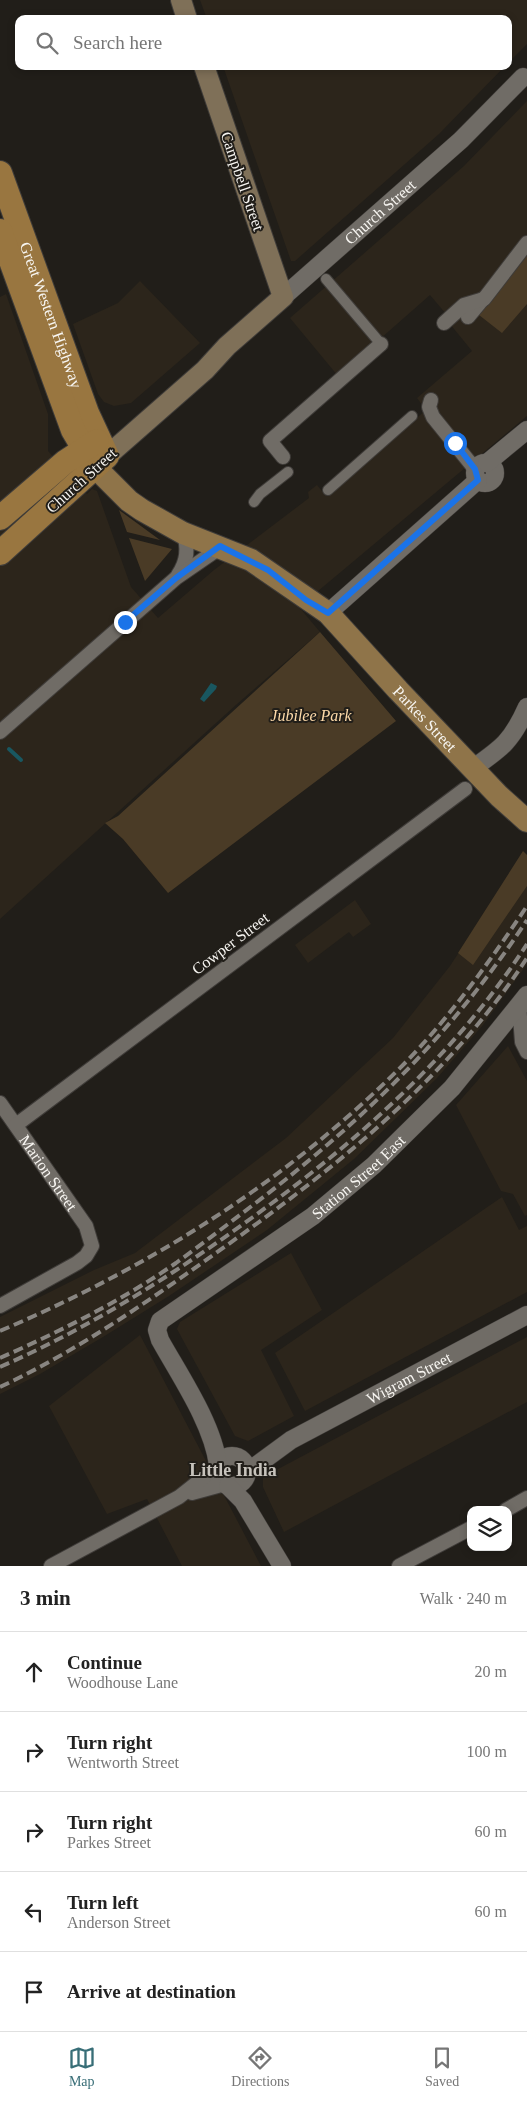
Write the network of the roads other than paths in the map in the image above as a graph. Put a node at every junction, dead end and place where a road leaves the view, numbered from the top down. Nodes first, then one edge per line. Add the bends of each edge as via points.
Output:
1 (181, 0) edge
2 (186, 15) edge
3 (205, 70) edge
4 (526, 79) edge
5 (0, 173) edge
6 (0, 231) edge
7 (527, 243) edge
8 (326, 279) dead end
9 (282, 297) junction
10 (484, 299) junction
11 (468, 317) dead end
12 (444, 323) dead end
13 (381, 344) joint
14 (412, 416) dead end
15 (527, 430) edge
16 (527, 440) edge
17 (92, 448) junction
18 (283, 457) dead end
19 (483, 469) junction
20 (288, 472) dead end
21 (328, 490) dead end
22 (254, 502) dead end
23 (0, 518) edge
24 (183, 533) junction
25 (220, 546) junction
26 (0, 553) edge
27 (176, 578) junction
28 (328, 613) junction
29 (527, 707) edge
30 (0, 732) edge
31 (469, 779) junction
32 (527, 821) edge
33 (525, 1002) edge
34 (527, 1052) edge
35 (0, 1102) edge
36 (16, 1126) junction
37 (0, 1306) edge
38 (527, 1315) edge
39 (231, 1471) junction
40 (527, 1498) edge
41 (512, 1507) edge
42 (467, 1530) edge
43 (51, 1566) edge
44 (282, 1566) edge
45 (399, 1566) edge

1 - 2 main road
3 - 9 main road, Campbell Street
4 - 9 street, Church Street
5 - 17 highway, Great Western Highway via 87,413
6 - 17 highway, Great Western Highway
7 - 10 street
8 - 13 street
9 - 17 main road, Church Street via 227,346 197,360 136,415
10 - 11 street
10 - 12 street via 464,305
13 - 18 street via 270,441
14 - 21 street
15 - 19 street
16 - 19 street
17 - 23 highway, Church Street via 64,462
17 - 24 main road, Parkes Street via 129,501
17 - 26 highway, Church Street
17 - 28 main road, Parkes Street via 148,499 279,560 316,590
19 - 28 street
20 - 22 street
24 - 25 main road, Parkes Street
24 - 27 street via 187,545 186,558
25 - 27 street
25 - 28 main road, Parkes Street via 268,570
27 - 30 street
28 - 31 main road, Parkes Street via 398,690
29 - 31 street via 507,744
31 - 32 main road, Parkes Street
31 - 36 street, Cowper Street
33 - 34 street via 522,1042
33 - 39 street, Station Street East via 452,1088 374,1164 313,1216 167,1314 158,1325 160,1340 215,1449
35 - 36 street, Marion Street
36 - 37 street, Marion Street via 86,1226 92,1246 82,1260
38 - 39 street, Wigram Street
39 - 43 street, Wigram Street
39 - 44 street via 243,1501
40 - 41 street
42 - 45 street

